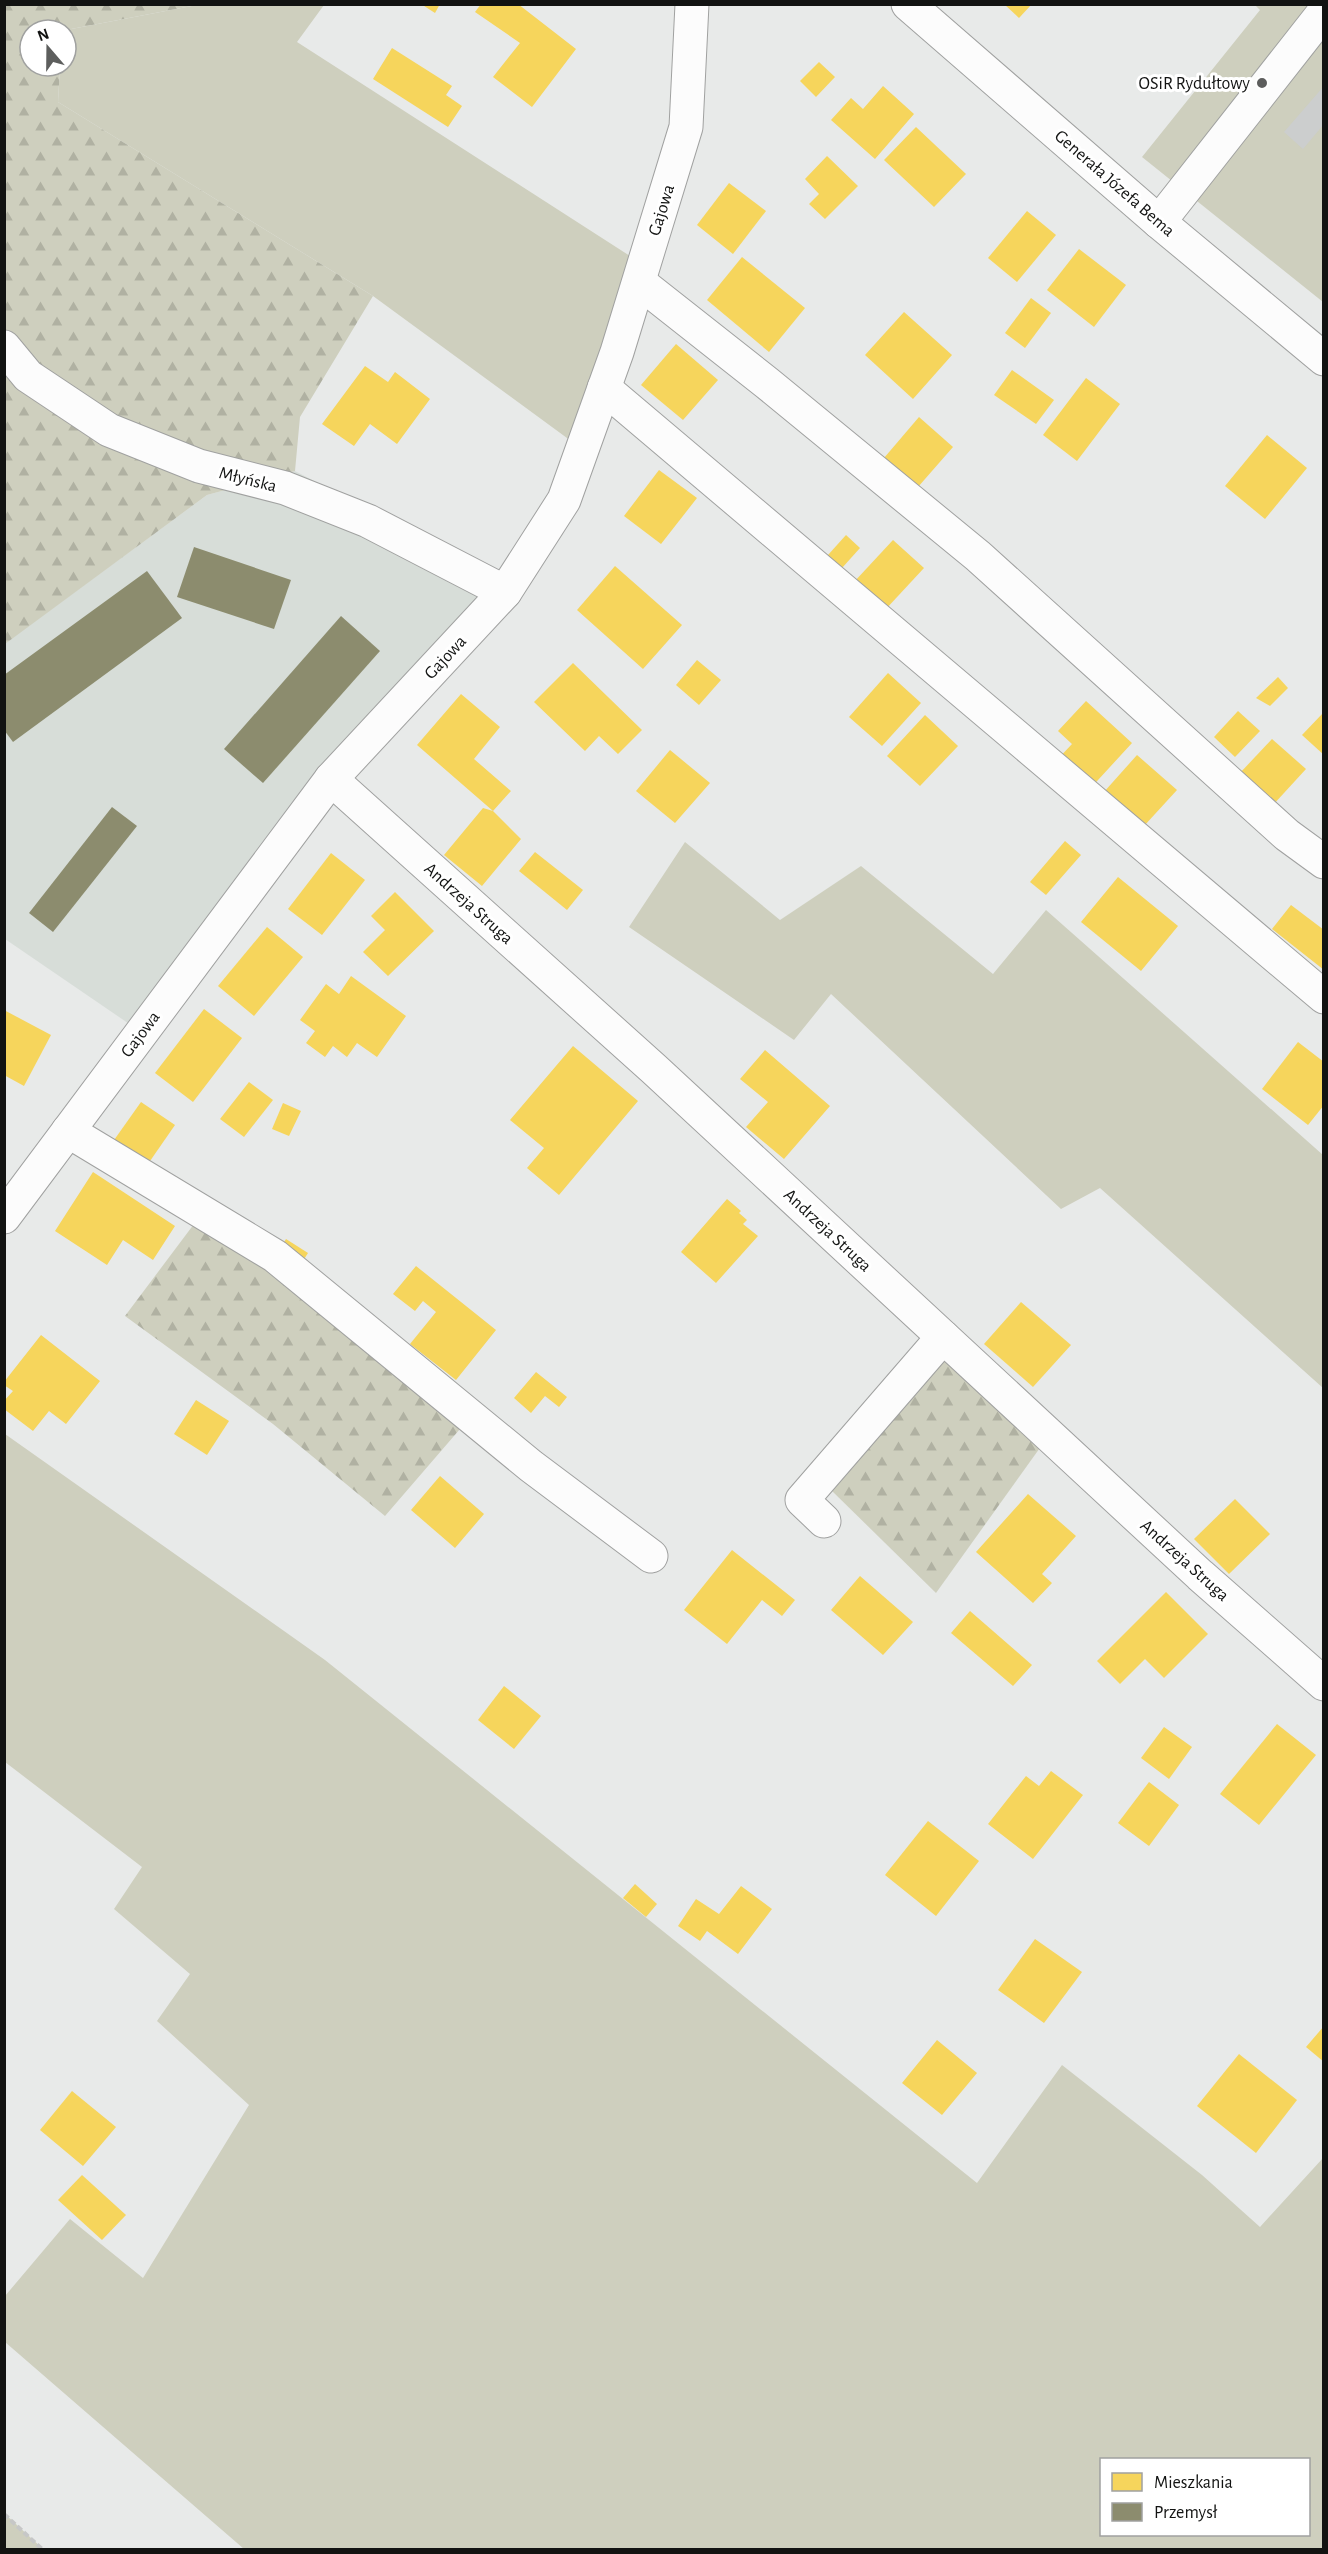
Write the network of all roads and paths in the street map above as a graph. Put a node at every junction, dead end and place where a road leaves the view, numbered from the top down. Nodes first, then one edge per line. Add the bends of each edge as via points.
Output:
1 (692, 4) edge
2 (908, 4) edge
3 (1323, 12) edge
4 (1159, 222) junction
5 (639, 282) junction
6 (4, 347) edge
7 (1323, 359) edge
8 (604, 388) junction
9 (505, 592) junction
10 (331, 778) junction
11 (1323, 862) edge
12 (1323, 997) edge
13 (68, 1131) junction
14 (4, 1217) edge
15 (943, 1337) junction
16 (824, 1521) dead end
17 (651, 1556) dead end
18 (1323, 1684) edge
19 (4, 2514) edge
20 (43, 2550) edge

1 - 5 street, Gajowa via 686,127
2 - 4 street, Generała Józefa Bema
3 - 4 street
4 - 7 street, Generała Józefa Bema
5 - 8 street, Gajowa
5 - 11 street via 978,556 1287,835
6 - 9 street, Młyńska via 28,376 109,430 199,466 285,488 368,521
8 - 9 street, Gajowa via 564,500
8 - 12 street
9 - 10 street, Gajowa
10 - 13 street, Gajowa
10 - 15 street, Andrzeja Struga
13 - 14 street, Gajowa
13 - 17 street via 275,1256 531,1466
15 - 16 street via 802,1500
15 - 18 street, Andrzeja Struga
19 - 20 path

